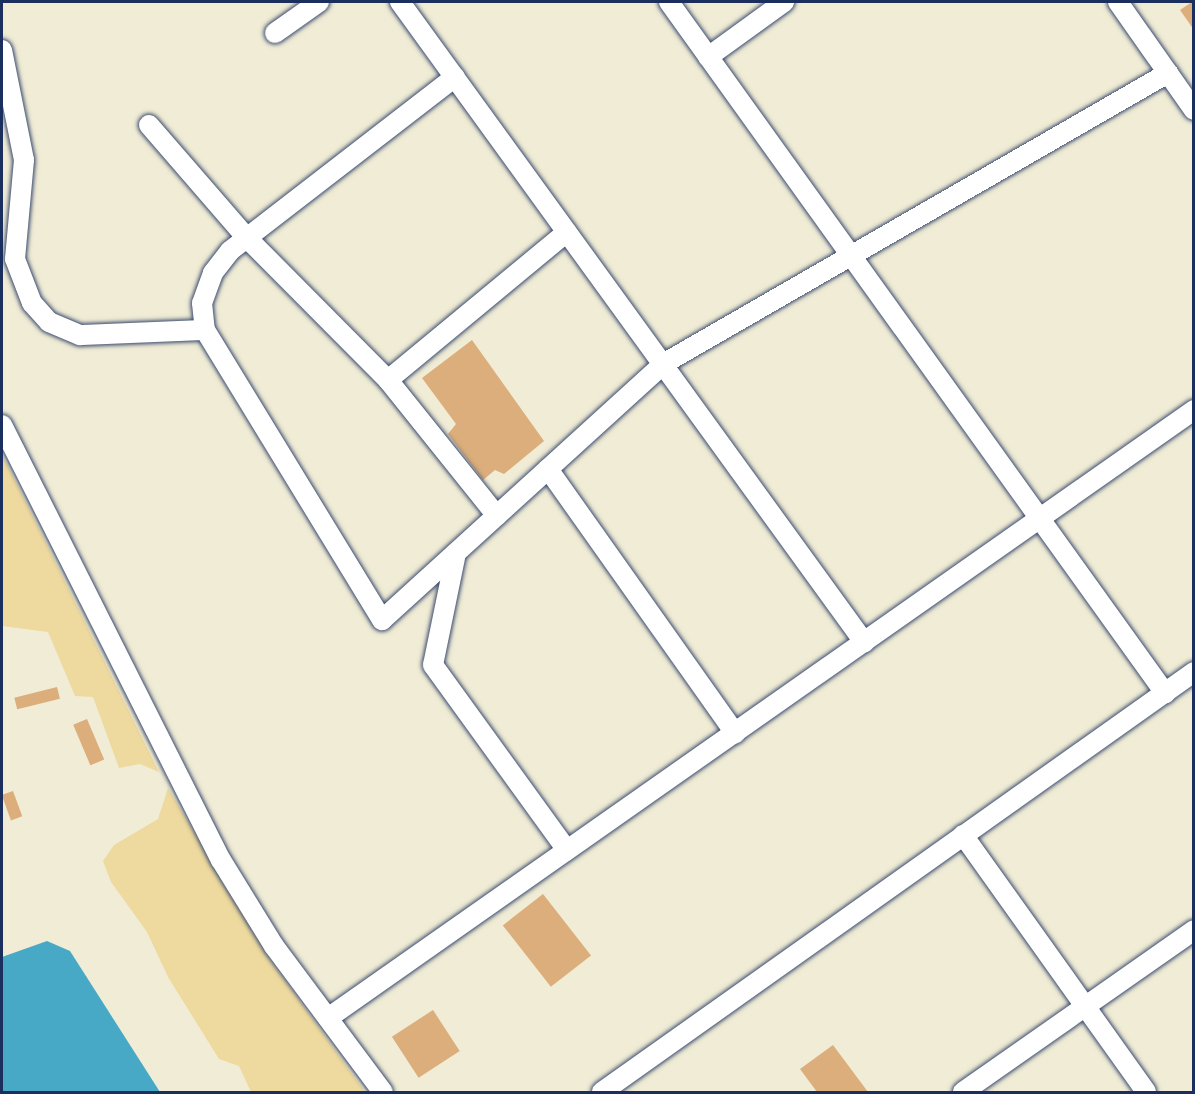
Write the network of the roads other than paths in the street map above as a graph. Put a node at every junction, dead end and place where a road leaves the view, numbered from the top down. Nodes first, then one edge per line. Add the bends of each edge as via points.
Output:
1 (320, 2) edge
2 (400, 2) edge
3 (669, 2) edge
4 (784, 2) edge
5 (1118, 2) edge
6 (275, 33) dead end
7 (2, 50) edge
8 (708, 57) junction
9 (1168, 73) junction
10 (455, 77) junction
11 (1194, 110) edge
12 (148, 125) dead end
13 (567, 232) junction
14 (247, 238) junction
15 (850, 256) junction
16 (205, 330) junction
17 (663, 364) junction
18 (388, 380) junction
19 (1194, 410) edge
20 (2, 425) edge
21 (548, 469) junction
22 (497, 516) junction
23 (1040, 518) junction
24 (456, 553) junction
25 (864, 642) junction
26 (1194, 672) edge
27 (1165, 693) junction
28 (735, 733) junction
29 (963, 835) junction
30 (567, 850) junction
31 (1194, 930) edge
32 (1085, 1006) junction
33 (328, 1018) junction
34 (383, 1092) edge
35 (602, 1092) edge
36 (963, 1092) edge
37 (1146, 1092) edge

1 - 6 street
2 - 10 street
3 - 8 street
4 - 8 street
5 - 9 street
7 - 16 street via 24,160 15,259 32,303 49,322 80,335
8 - 15 street
9 - 11 street
9 - 15 street
10 - 13 street
10 - 14 street
12 - 14 street
13 - 17 street
13 - 18 street
14 - 16 street via 230,251 213,273 202,303
14 - 18 street
15 - 17 street
15 - 23 street
16 - 24 street via 382,620
17 - 21 street
17 - 25 street
18 - 22 street
19 - 23 street
20 - 33 street via 221,860 274,946
21 - 22 street
21 - 28 street
22 - 24 street
23 - 25 street
23 - 27 street
24 - 30 street via 433,665
25 - 28 street
26 - 27 street
27 - 29 street
28 - 30 street
29 - 32 street
29 - 35 street
30 - 33 street
31 - 32 street
32 - 36 street
32 - 37 street
33 - 34 street

